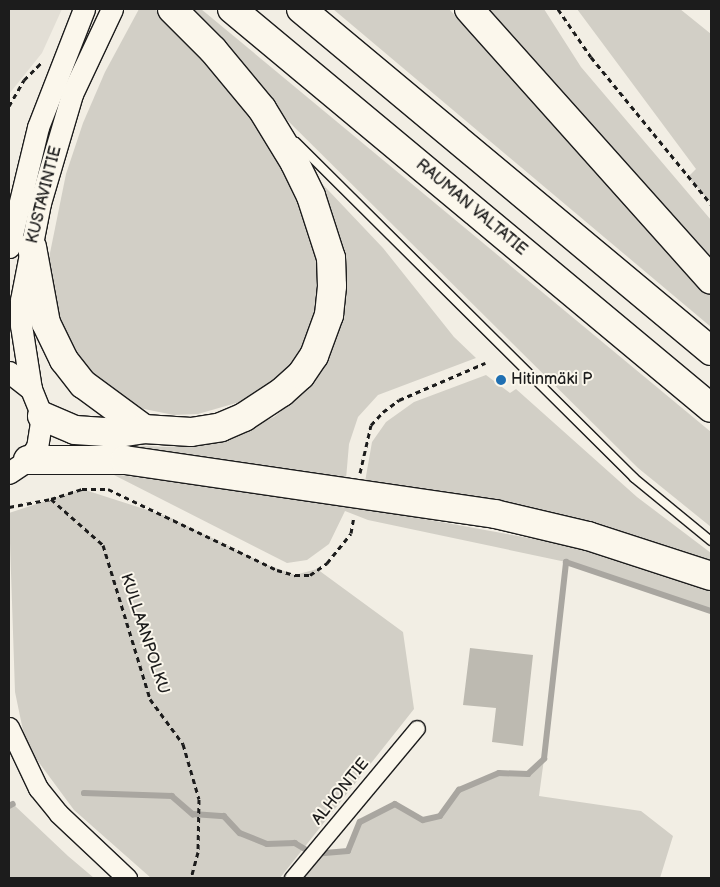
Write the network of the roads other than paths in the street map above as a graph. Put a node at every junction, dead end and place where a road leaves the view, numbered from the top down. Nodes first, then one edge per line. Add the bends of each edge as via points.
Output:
1 (84, 9) edge
2 (112, 9) edge
3 (172, 9) edge
4 (232, 9) edge
5 (301, 9) edge
6 (469, 9) edge
7 (262, 109) junction
8 (20, 247) edge
9 (711, 280) edge
10 (711, 351) edge
11 (9, 372) edge
12 (31, 389) junction
13 (711, 408) edge
14 (42, 416) junction
15 (144, 430) junction
16 (18, 466) edge
17 (711, 541) edge
18 (711, 576) edge
19 (9, 727) edge
20 (417, 728) dead end
21 (127, 878) edge
22 (292, 878) edge

1 - 8 main road, KUSTAVINTIE via 72,31 38,128
2 - 8 main road, KUSTAVINTIE via 90,51
3 - 7 highway via 213,50
4 - 13 highway, RAUMAN VALTATIE
5 - 10 highway
6 - 9 highway
7 - 15 highway via 311,196 331,258 329,315 324,336 301,375 244,418 221,427 191,432
7 - 17 lane via 634,478
8 - 12 main road, KUSTAVINTIE via 21,325
8 - 15 highway via 46,323 64,360 83,384
11 - 12 main road
12 - 14 main road, KUSTAVINTIE
14 - 15 highway via 74,430 120,433
14 - 16 main road via 41,432
16 - 18 highway via 125,460 495,514 588,536
19 - 21 street via 38,788 58,813
20 - 22 street, ALHONTIE

